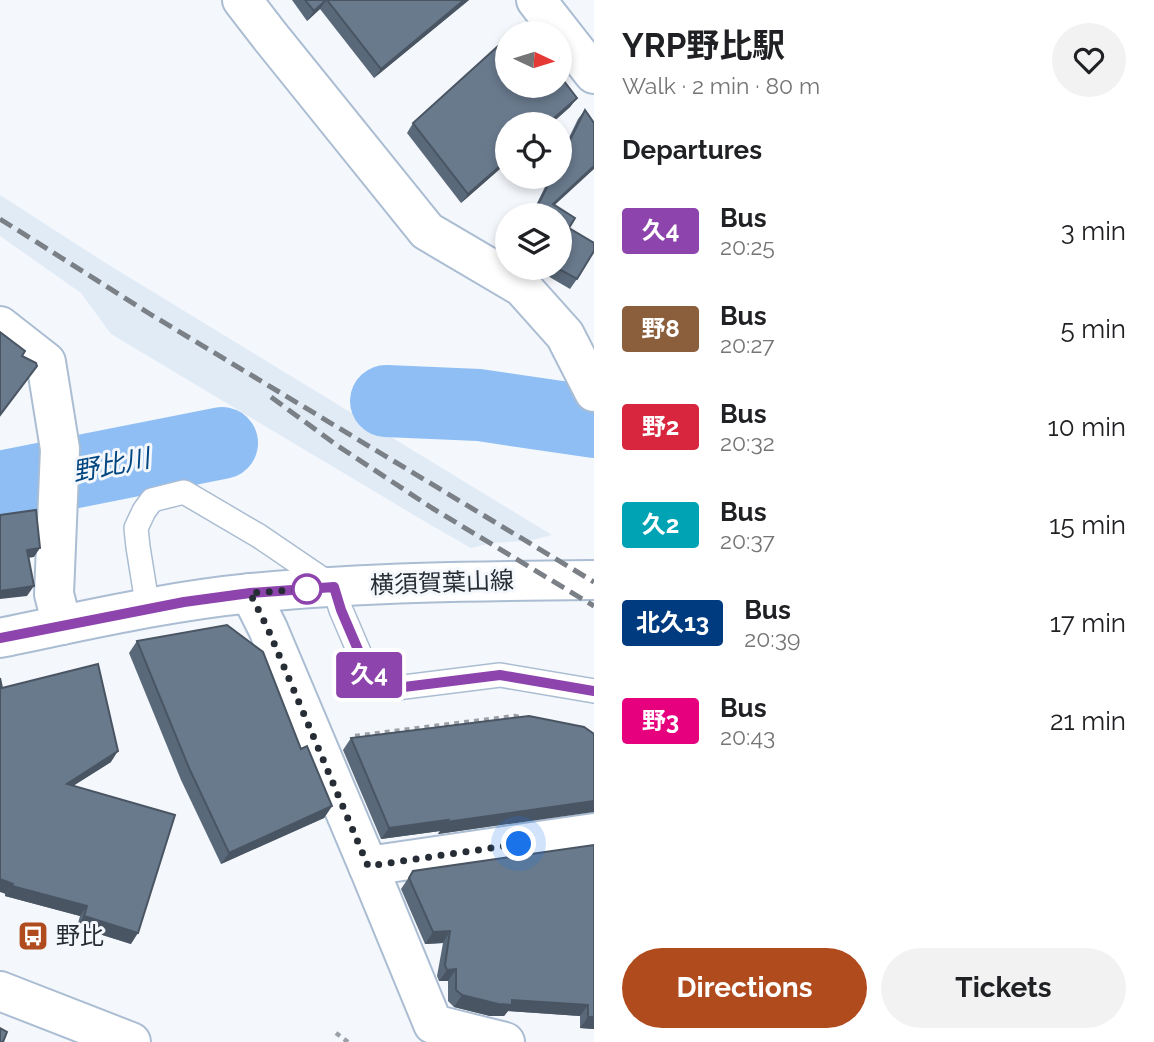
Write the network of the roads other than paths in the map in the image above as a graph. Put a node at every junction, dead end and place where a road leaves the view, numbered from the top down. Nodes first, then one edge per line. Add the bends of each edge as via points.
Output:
1 (242, 0) edge
2 (536, 0) edge
3 (586, 50) edge
4 (0, 326) edge
5 (594, 390) edge
6 (594, 580) edge
7 (334, 587) junction
8 (250, 593) junction
9 (148, 609) junction
10 (62, 625) junction
11 (0, 638) edge
12 (594, 691) edge
13 (594, 833) edge
14 (368, 866) junction
15 (0, 990) edge
16 (131, 1042) edge
17 (505, 1042) edge

1 - 5 main road via 427,231 522,287 565,335
2 - 3 main road
4 - 10 main road via 46,362 60,449 54,594
6 - 7 main road, 横須賀葉山線
7 - 8 main road, 横須賀葉山線
7 - 9 lane via 184,492 152,500 136,528
7 - 12 lane via 371,680 388,689 500,675
8 - 9 main road, 横須賀葉山線
8 - 14 main road
9 - 10 main road, 横須賀葉山線
10 - 11 main road, 横須賀葉山線
13 - 14 main road
14 - 17 main road via 433,1024
15 - 16 main road

